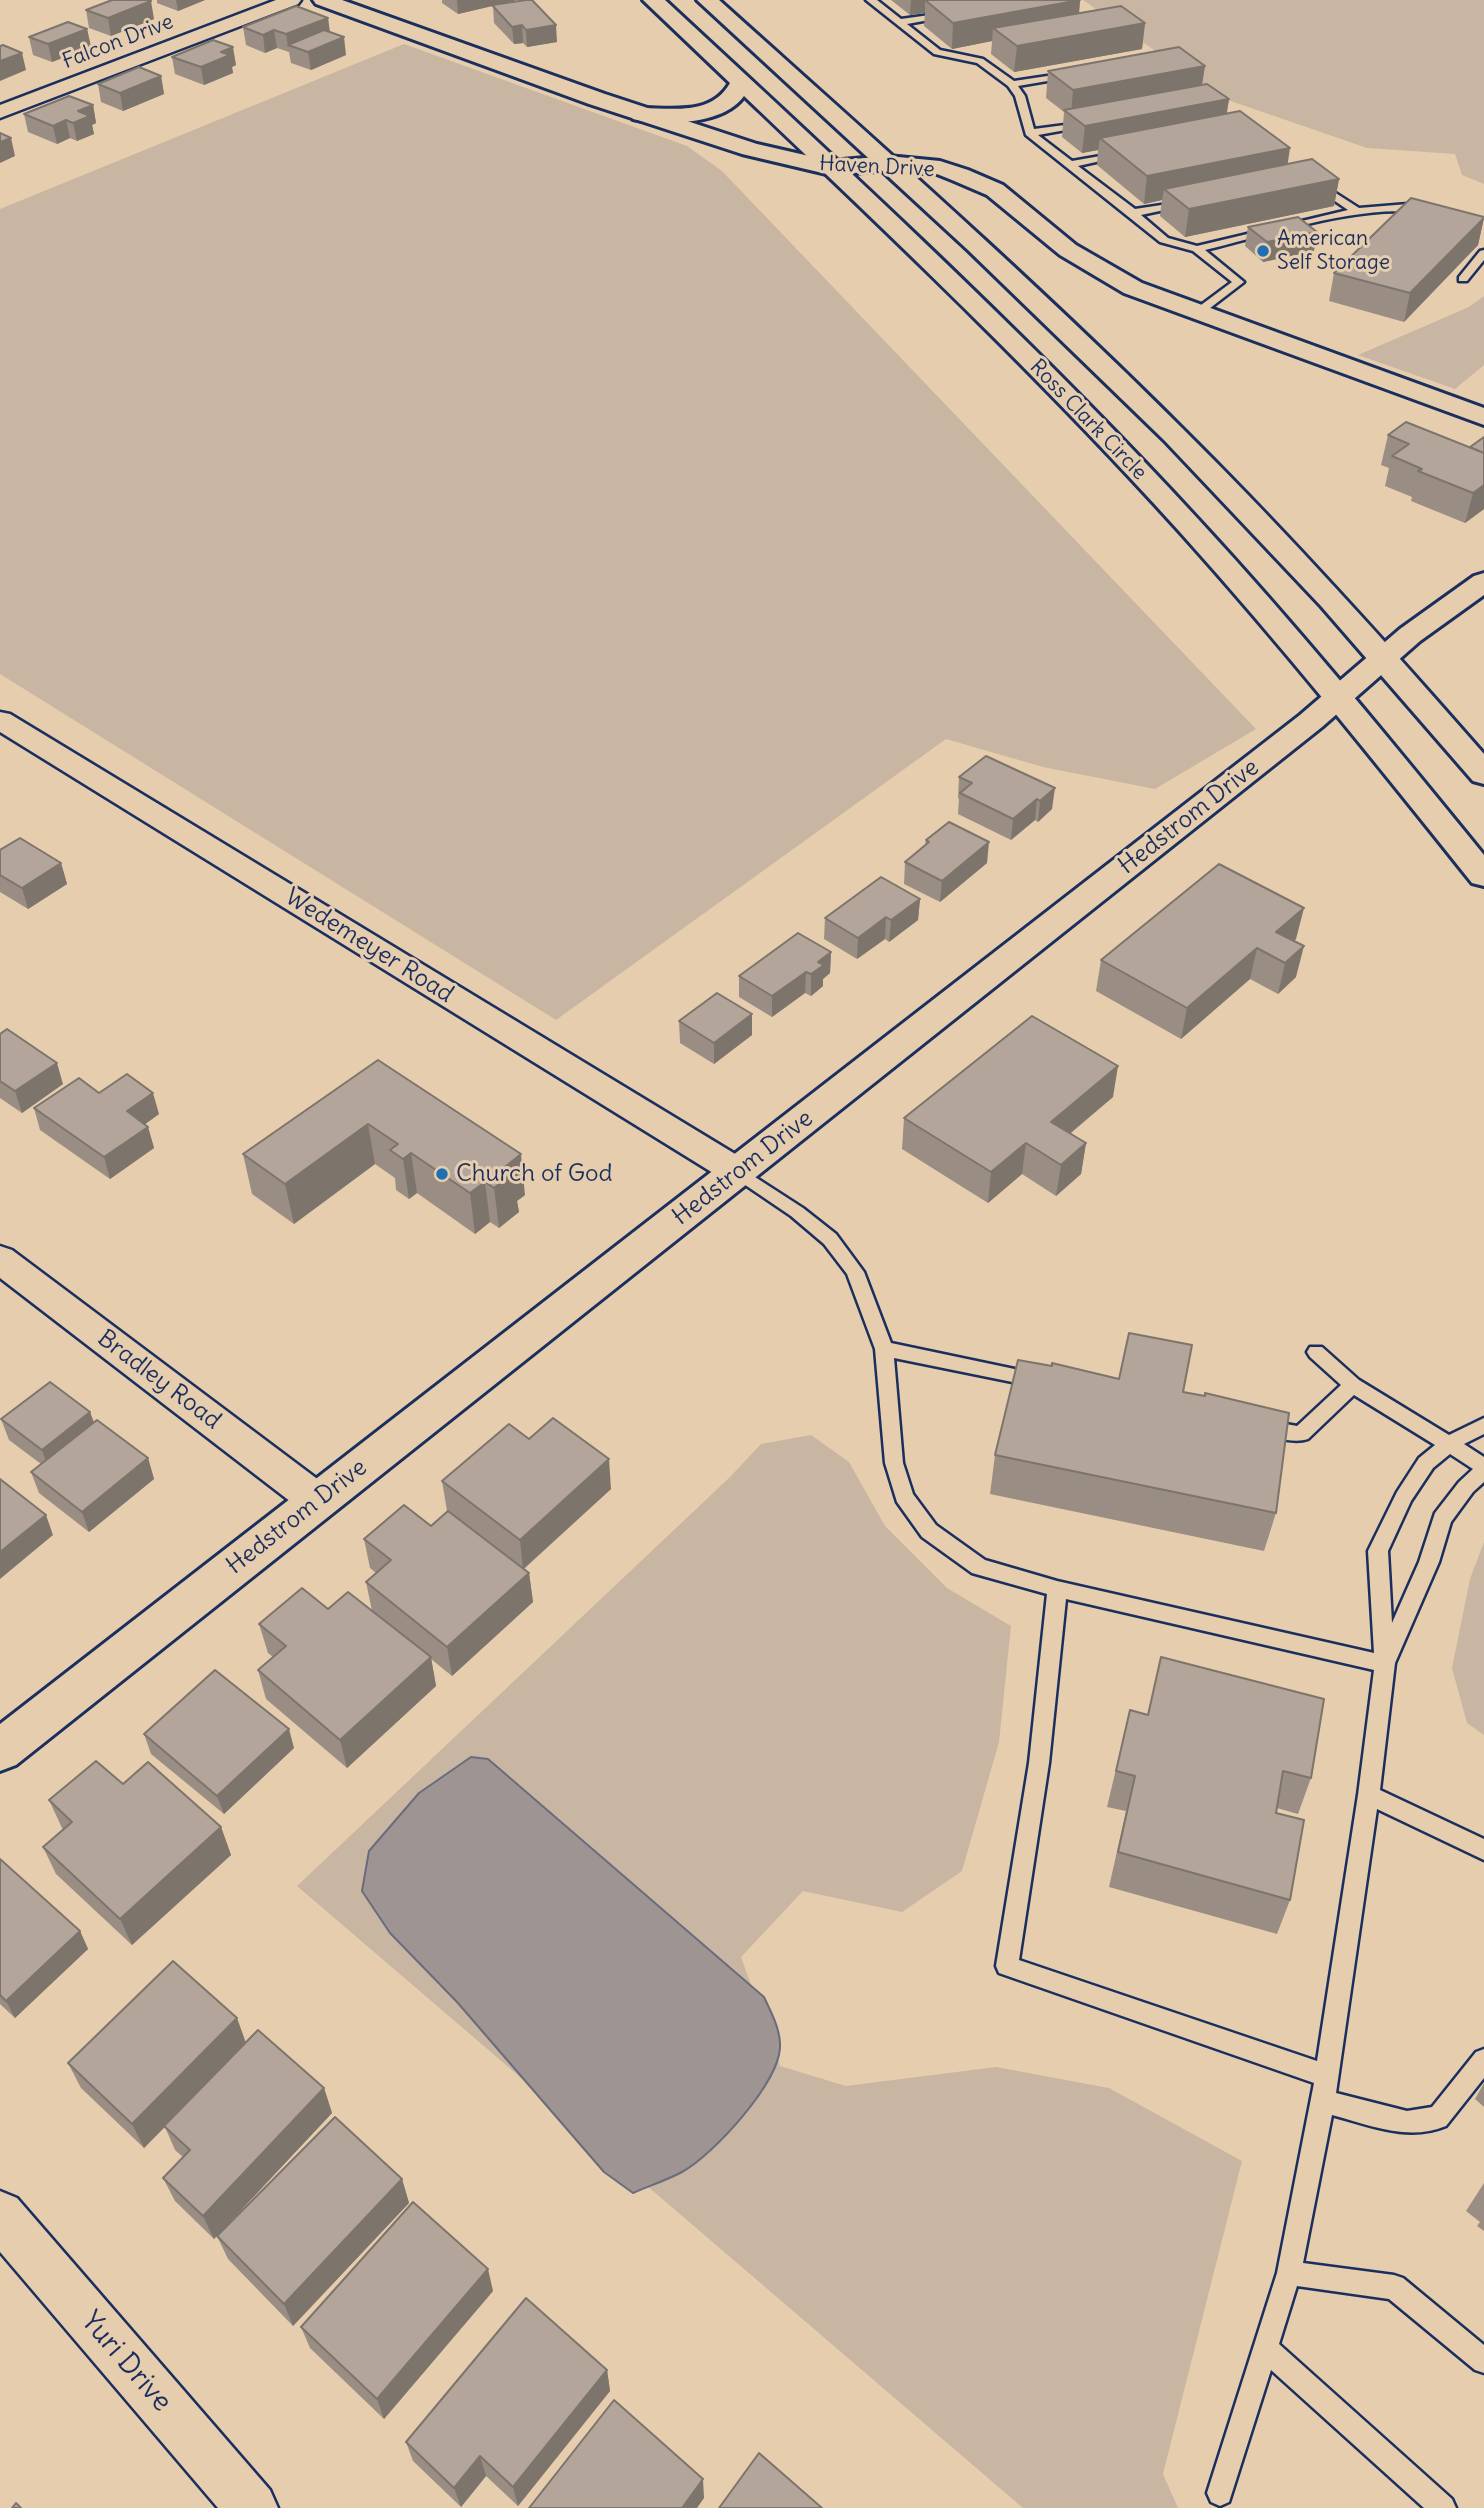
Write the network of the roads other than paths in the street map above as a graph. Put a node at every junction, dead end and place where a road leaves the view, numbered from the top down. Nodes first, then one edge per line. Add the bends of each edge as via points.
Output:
1 (292, 0) edge
2 (323, 0) edge
3 (653, 0) edge
4 (707, 0) edge
5 (872, 0) edge
6 (964, 11) edge
7 (900, 22) junction
8 (984, 51) dead end
9 (956, 56) junction
10 (1080, 72) edge
11 (741, 82) junction
12 (1012, 84) junction
13 (0, 112) edge
14 (642, 114) junction
15 (1096, 122) edge
16 (1030, 133) junction
17 (1136, 151) edge
18 (888, 163) junction
19 (1071, 164) junction
20 (831, 168) junction
21 (1308, 178) edge
22 (1200, 199) edge
23 (1357, 211) junction
24 (1133, 213) junction
25 (1432, 214) edge
26 (1197, 249) junction
27 (1484, 253) edge
28 (1463, 279) dead end
29 (1197, 313) junction
30 (1484, 417) edge
31 (1484, 582) edge
32 (1385, 658) junction
33 (1339, 697) junction
34 (0, 720) edge
35 (1484, 774) edge
36 (1484, 876) edge
37 (738, 1172) junction
38 (0, 1259) edge
39 (884, 1349) junction
40 (1316, 1352) dead end
41 (1061, 1385) edge
42 (1353, 1385) junction
43 (1246, 1423) edge
44 (1484, 1425) edge
45 (1449, 1444) junction
46 (1484, 1465) edge
47 (1484, 1471) edge
48 (318, 1501) junction
49 (1057, 1589) junction
50 (1385, 1664) junction
51 (0, 1751) edge
52 (1369, 1795) junction
53 (1484, 1850) edge
54 (1484, 2060) edge
55 (1326, 2076) junction
56 (1323, 2101) junction
57 (0, 2215) edge
58 (1289, 2273) junction
59 (1266, 2349) junction
60 (1484, 2361) edge
61 (1220, 2493) dead end
62 (252, 2508) edge
63 (1443, 2508) edge

1 - 13 street, Falcon Drive
2 - 14 main road, Haven Drive
3 - 11 main road, Ross Clark Circle
4 - 18 main road, Ross Clark Circle
5 - 7 lane
6 - 7 lane
7 - 9 lane via 937,52
8 - 9 lane
9 - 12 lane via 980,61
10 - 12 lane
11 - 14 main road via 730,101 715,109
11 - 20 main road, Ross Clark Circle
12 - 16 lane
14 - 20 main road, Haven Drive via 750,149
15 - 16 lane
16 - 19 lane
17 - 19 lane
18 - 20 main road, Haven Drive
18 - 29 main road, Haven Drive via 940,168 980,182 1093,267
18 - 32 main road, Ross Clark Circle via 1237,498
19 - 24 lane
20 - 33 main road, Ross Clark Circle via 1053,383 1186,523
21 - 23 lane
22 - 24 lane
23 - 25 lane via 1408,207
23 - 26 lane
24 - 26 lane via 1164,240
26 - 29 lane via 1239,282
27 - 28 lane
29 - 30 main road, Haven Drive
31 - 32 main road, Hedstrom Drive
32 - 33 main road, Hedstrom Drive
32 - 35 main road, Ross Clark Circle
33 - 36 main road, Ross Clark Circle
33 - 37 main road, Hedstrom Drive
34 - 37 street, Wedemeyer Road
37 - 39 lane via 830,1239 855,1272
37 - 48 main road, Hedstrom Drive
38 - 48 street, Bradley Road
39 - 41 lane
39 - 49 lane via 894,1463 904,1497 929,1531 979,1567
40 - 42 lane
42 - 43 lane via 1300,1434
42 - 45 lane
44 - 45 lane
45 - 46 lane
45 - 50 lane via 1426,1463 1378,1551
47 - 50 lane via 1441,1519 1429,1562
48 - 51 main road, Hedstrom Drive
49 - 50 lane
49 - 55 lane via 1039,1763 1007,1966
50 - 52 lane
52 - 53 lane
52 - 55 lane
54 - 56 lane via 1438,2118 1407,2123
55 - 56 lane
56 - 58 lane
57 - 62 street, Yuri Drive
58 - 59 lane
58 - 60 lane via 1394,2287
59 - 61 lane
59 - 63 lane

